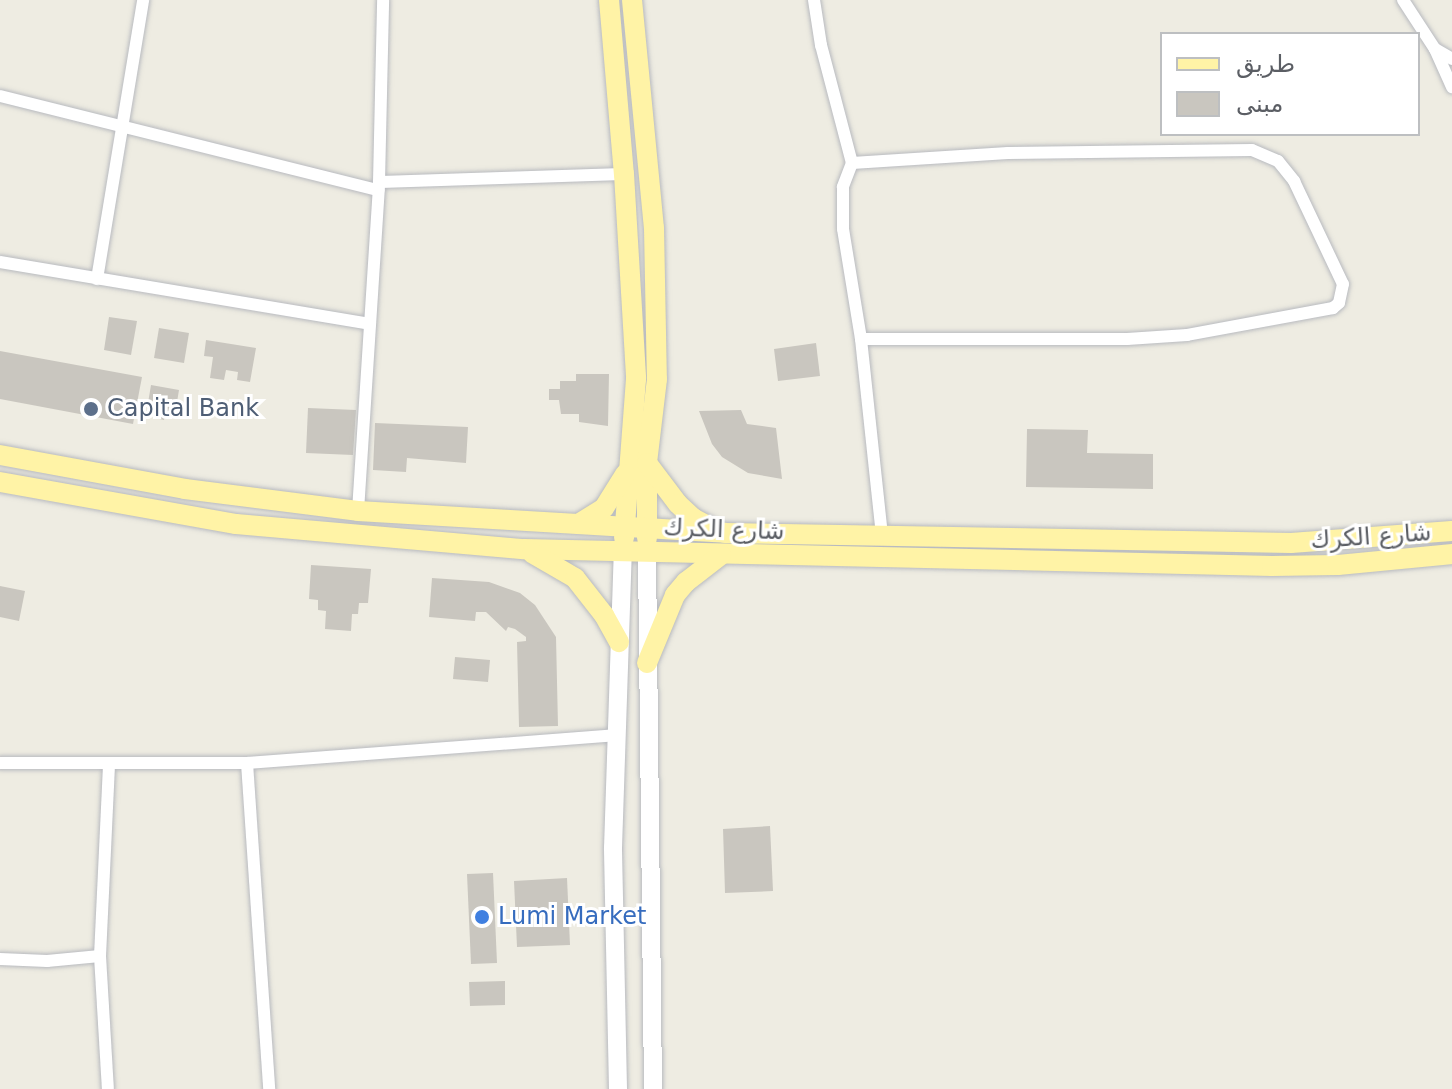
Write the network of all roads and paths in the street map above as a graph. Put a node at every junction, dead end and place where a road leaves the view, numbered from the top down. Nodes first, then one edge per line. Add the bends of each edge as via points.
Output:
1 (143, 0) edge
2 (383, 0) edge
3 (609, 0) edge
4 (632, 0) edge
5 (814, 0) edge
6 (1403, 0) edge
7 (1435, 49) junction
8 (1452, 59) edge
9 (1452, 87) edge
10 (0, 96) edge
11 (123, 127) junction
12 (852, 163) junction
13 (624, 174) junction
14 (378, 186) junction
15 (0, 262) edge
16 (97, 279) junction
17 (370, 324) junction
18 (861, 339) junction
19 (0, 455) edge
20 (637, 465) junction
21 (0, 482) edge
22 (358, 511) junction
23 (579, 523) junction
24 (625, 526) junction
25 (647, 527) junction
26 (1452, 531) edge
27 (725, 533) junction
28 (882, 536) junction
29 (1186, 541) junction
30 (524, 549) junction
31 (623, 552) junction
32 (647, 553) junction
33 (1452, 554) edge
34 (721, 555) junction
35 (1186, 566) junction
36 (619, 642) junction
37 (647, 663) junction
38 (618, 735) junction
39 (0, 763) edge
40 (247, 763) junction
41 (109, 765) junction
42 (100, 956) junction
43 (0, 959) edge
44 (108, 1089) edge
45 (269, 1089) edge
46 (618, 1089) edge
47 (653, 1089) edge

1 - 11 street
2 - 14 street
3 - 13 main road
4 - 20 main road via 654,228 657,379
5 - 12 street
6 - 7 street
7 - 8 street
7 - 9 street
10 - 11 street
11 - 14 street
11 - 16 street
12 - 18 street via 841,204
12 - 18 street via 1008,153 1252,150 1278,161 1294,181 1343,284 1333,308 1187,335
13 - 14 street
13 - 20 main road
14 - 17 street
15 - 16 street
16 - 17 street
17 - 22 street
18 - 28 street
19 - 22 main road, شارع الكرك via 185,489
20 - 23 main road via 611,501
20 - 24 main road
20 - 25 main road
20 - 27 main road via 693,518
21 - 30 main road, شارع الكرك via 236,524
22 - 23 main road, شارع الكرك
23 - 24 main road, شارع الكرك
24 - 25 main road, شارع الكرك
24 - 31 main road
25 - 27 main road, شارع الكرك
25 - 32 main road
26 - 29 main road, شارع الكرك via 1344,542
27 - 28 main road, شارع الكرك
28 - 29 main road, شارع الكرك
29 - 35 main road
30 - 31 main road, شارع الكرك
30 - 36 main road via 575,578
31 - 32 main road, شارع الكرك
31 - 36 main road
32 - 34 main road, شارع الكرك
32 - 37 main road
33 - 35 main road, شارع الكرك via 1338,565
34 - 35 main road, شارع الكرك
34 - 37 main road via 675,595
36 - 38 main road
37 - 47 main road
38 - 40 street
38 - 46 main road via 613,864
39 - 41 street
40 - 41 street
40 - 45 street
41 - 42 street
42 - 43 street
42 - 44 street

